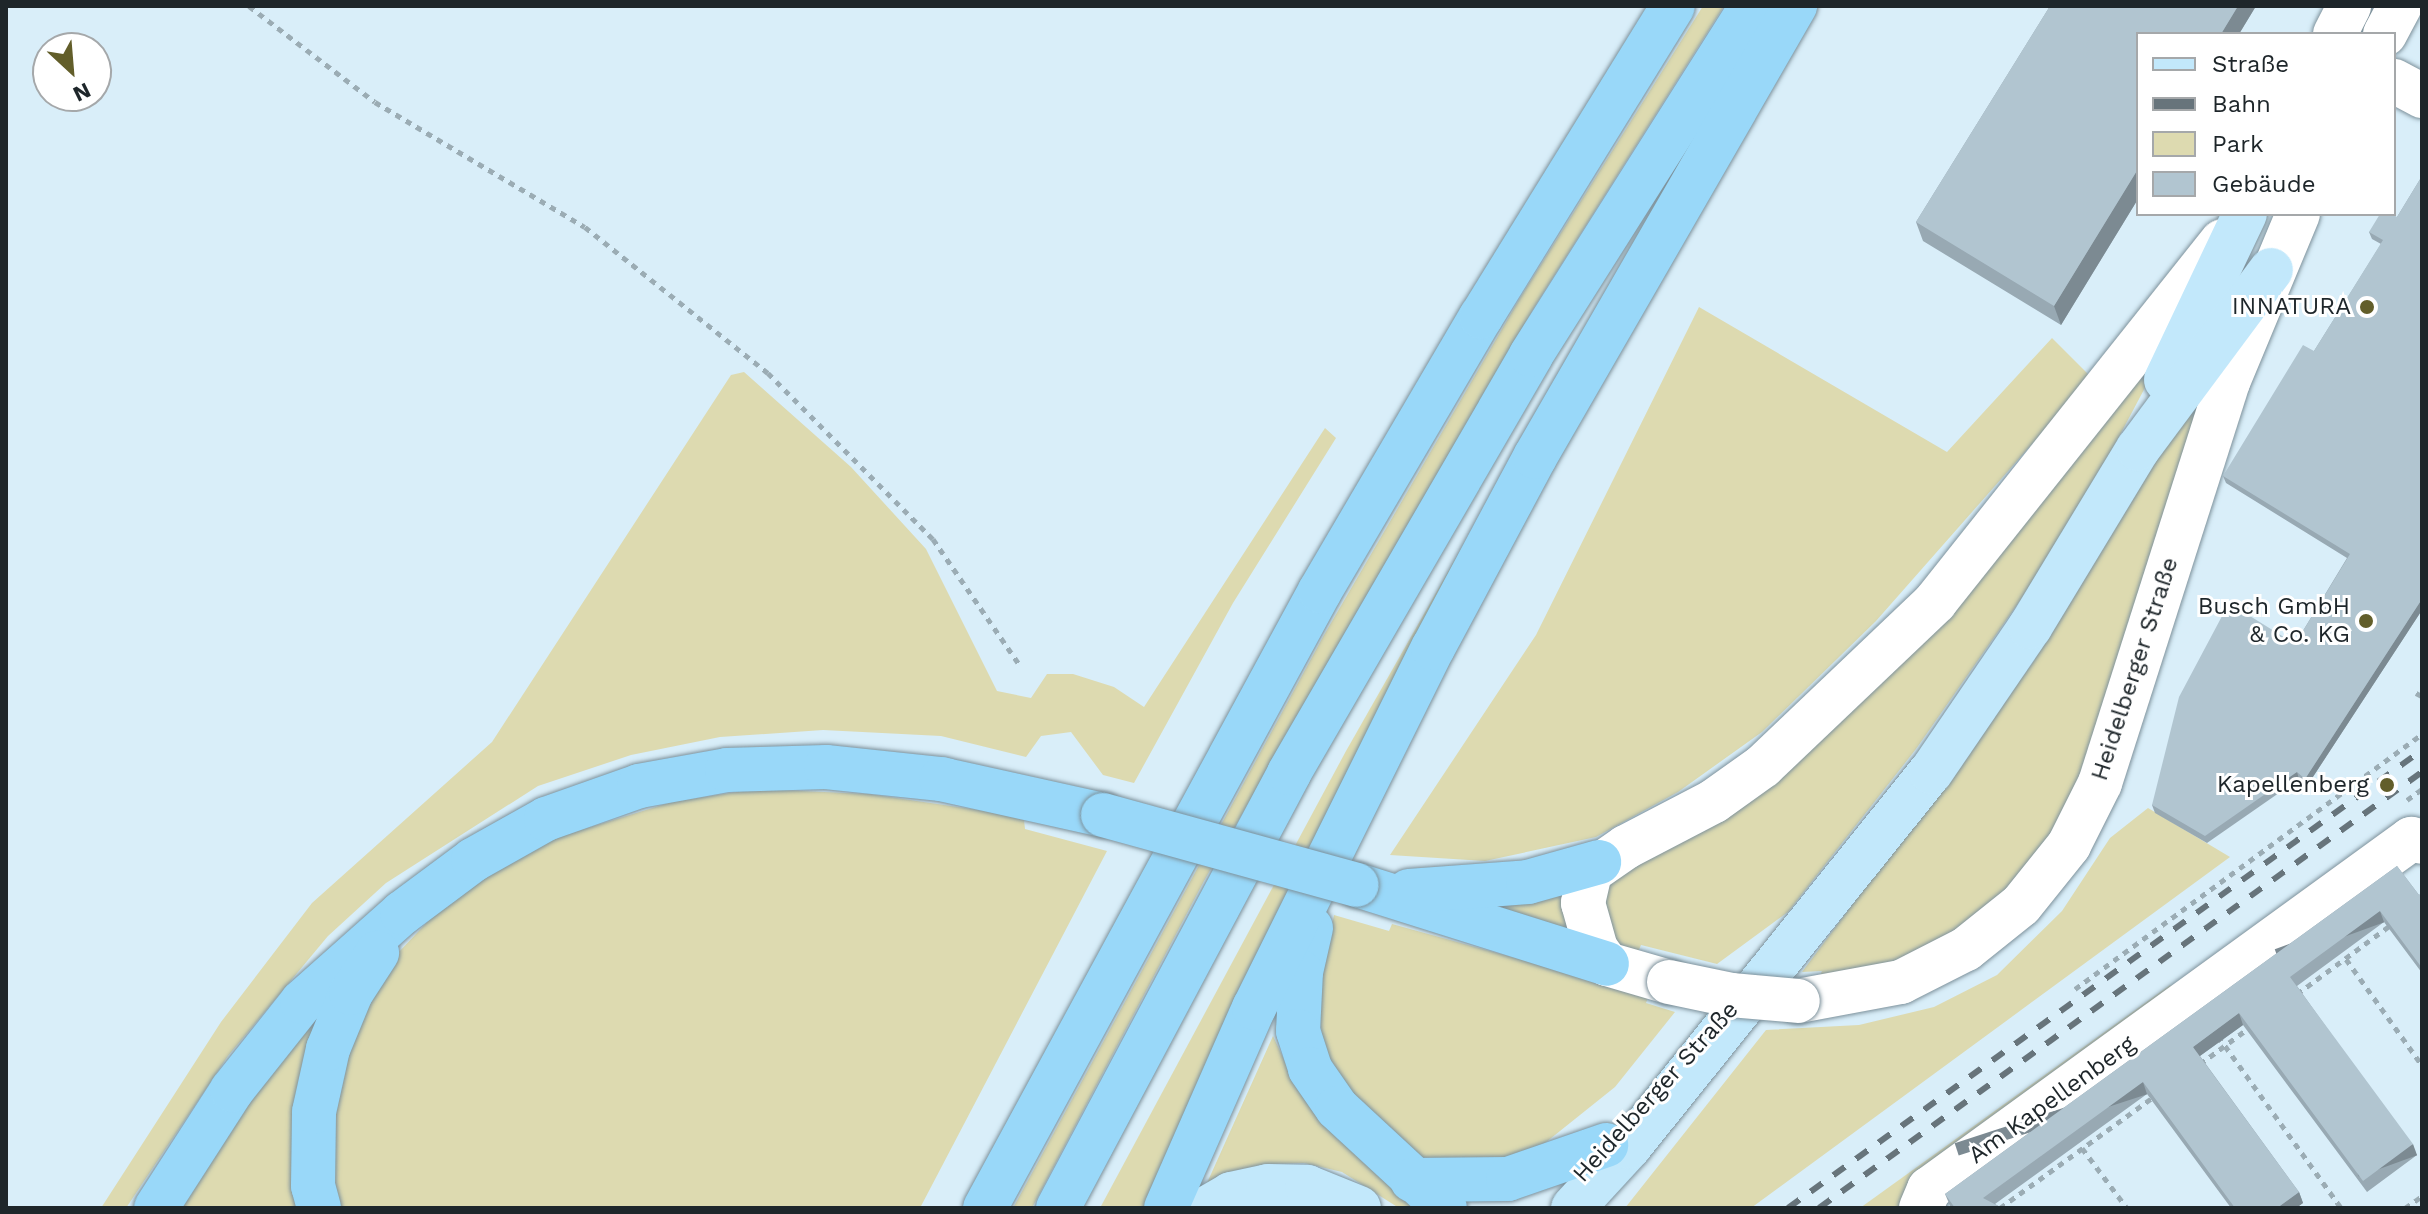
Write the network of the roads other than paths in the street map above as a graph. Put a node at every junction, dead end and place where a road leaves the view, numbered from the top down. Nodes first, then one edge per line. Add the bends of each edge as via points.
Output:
1 (1673, 6) edge
2 (1752, 6) edge
3 (1795, 6) edge
4 (2349, 6) edge
5 (2400, 6) edge
6 (2336, 32) edge
7 (2386, 32) edge
8 (2396, 82) edge
9 (2422, 96) edge
10 (2242, 216) edge
11 (2243, 216) edge
12 (2297, 216) edge
13 (2271, 270) junction
14 (2138, 449) junction
15 (2422, 842) edge
16 (1599, 862) junction
17 (1356, 880) junction
18 (402, 913) junction
19 (1795, 944) junction
20 (1607, 964) junction
21 (1606, 1145) junction
22 (1412, 1180) junction
23 (156, 1208) edge
24 (319, 1208) edge
25 (985, 1208) edge
26 (1058, 1208) edge
27 (1166, 1208) edge
28 (1207, 1208) edge
29 (1359, 1208) edge
30 (1445, 1208) edge
31 (1552, 1208) edge
32 (1573, 1208) edge
33 (1921, 1208) edge

1 - 25 highway via 1320,591
2 - 26 highway via 1531,355 1297,760
3 - 17 highway via 1535,457
4 - 6 street
5 - 7 street
8 - 9 street
10 - 16 street via 1935,602 1763,766 1714,801
11 - 14 main road via 2181,342
12 - 13 street, Heidelberger Straße
13 - 14 main road
13 - 20 street, Heidelberger Straße, bridge via 2187,500 2100,783 2069,845 2021,905 1966,949 1901,982 1813,999 1731,995
14 - 19 main road, Heidelberger Straße via 2030,627 1931,772
15 - 33 street, Am Kapellenberg via 2411,839 1929,1189
16 - 17 highway via 1528,882
16 - 20 street via 1585,887 1583,911 1590,937
17 - 18 highway, bridge via 941,779 826,767 727,770 639,786 546,819 473,860
17 - 20 highway
17 - 22 highway via 1301,972 1298,1031 1310,1069 1337,1108
17 - 27 highway via 1254,1008
18 - 23 highway via 302,1002 232,1090
18 - 24 highway via 351,993 328,1049 314,1112 313,1186
19 - 21 main road, Heidelberger Straße
19 - 32 main road, Heidelberger Straße
21 - 22 highway via 1508,1179
21 - 31 main road, Heidelberger Straße
22 - 30 highway
28 - 29 main road via 1231,1194 1268,1186 1307,1187

